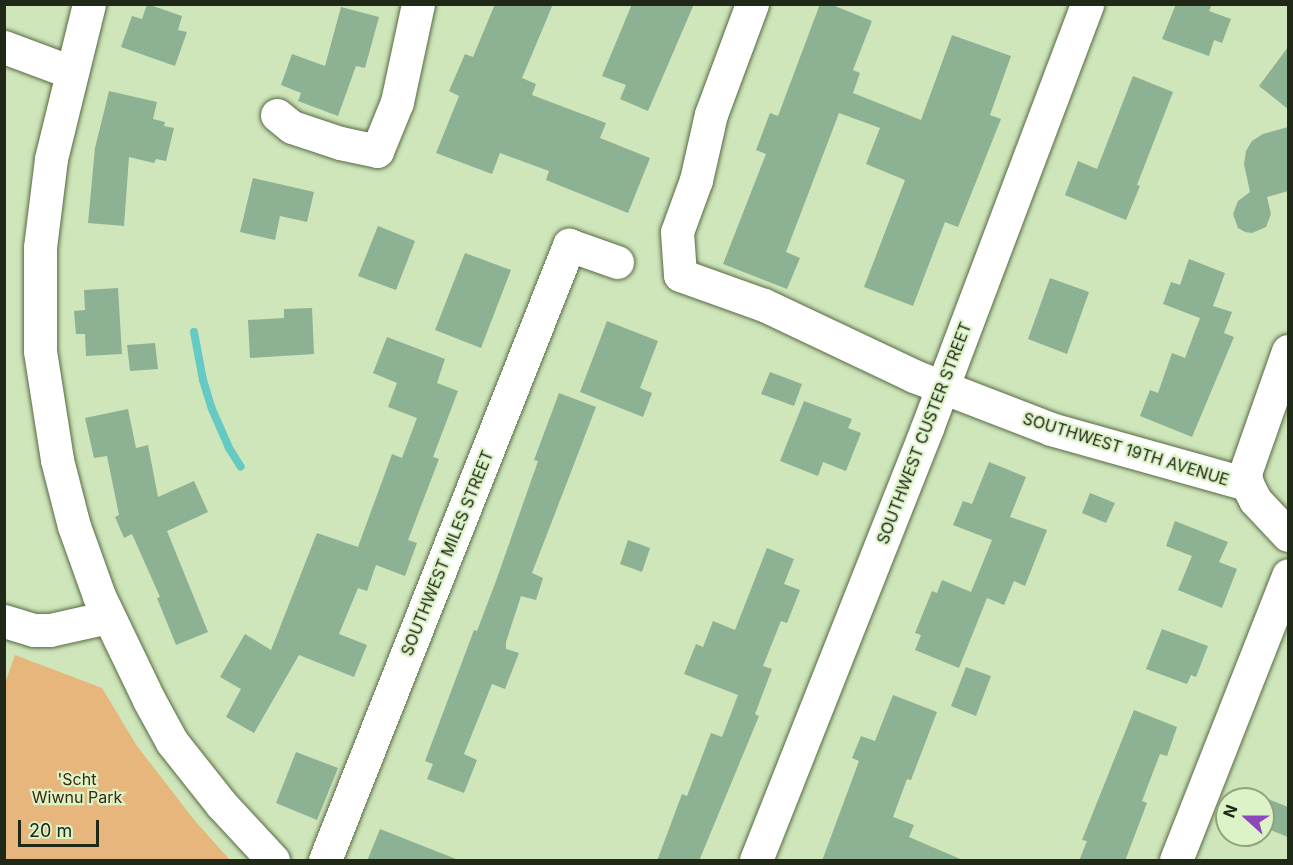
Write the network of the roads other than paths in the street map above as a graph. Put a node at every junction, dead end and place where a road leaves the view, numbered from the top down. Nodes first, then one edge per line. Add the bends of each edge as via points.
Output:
1 (89, 4) edge
2 (418, 4) edge
3 (752, 4) edge
4 (1087, 4) edge
5 (4, 47) edge
6 (71, 72) junction
7 (277, 115) dead end
8 (617, 262) dead end
9 (1288, 351) edge
10 (942, 388) junction
11 (1247, 484) junction
12 (1288, 535) edge
13 (1288, 575) edge
14 (108, 617) junction
15 (4, 621) edge
16 (273, 861) edge
17 (326, 861) edge
18 (756, 861) edge
19 (1176, 861) edge

1 - 6 street
2 - 7 street via 398,102 377,151 291,127
3 - 10 street, SOUTHWEST 19TH AVENUE via 711,114 696,180 677,232 680,276 764,305
4 - 10 street, SOUTHWEST CUSTER STREET
5 - 6 street
6 - 14 street via 51,159 43,216 38,282 40,351 57,460 74,526
8 - 17 street, SOUTHWEST MILES STREET via 569,245
9 - 11 street via 1247,461
10 - 11 street, SOUTHWEST 19TH AVENUE via 1072,436
10 - 18 street, SOUTHWEST CUSTER STREET
11 - 12 street, SOUTHWEST 19TH AVENUE via 1259,507
13 - 19 street
14 - 15 street via 50,630 34,630
14 - 16 street via 172,742

